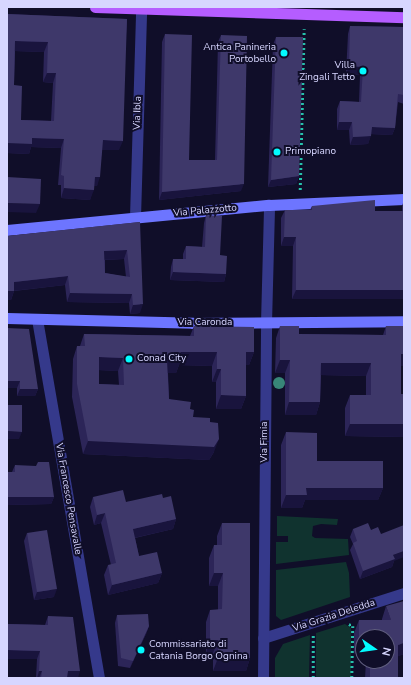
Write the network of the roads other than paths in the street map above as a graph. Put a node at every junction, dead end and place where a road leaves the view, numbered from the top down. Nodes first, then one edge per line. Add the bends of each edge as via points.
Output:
1 (96, 7) edge
2 (141, 9) junction
3 (404, 17) edge
4 (404, 199) edge
5 (270, 205) junction
6 (135, 217) junction
7 (7, 230) edge
8 (7, 318) edge
9 (37, 319) junction
10 (404, 321) edge
11 (266, 322) junction
12 (404, 593) edge
13 (263, 638) junction
14 (99, 678) edge
15 (263, 678) edge

1 - 2 main road
2 - 3 main road
2 - 6 street, Via Ibla
4 - 5 main road, Via Palazzotto
5 - 6 main road, Via Palazzotto
5 - 11 street, Via Fimia
6 - 7 main road, Via Palazzotto
8 - 9 main road, Via Caronda
9 - 11 main road, Via Caronda
9 - 14 street, Via Francesco Pensavalle
10 - 11 main road, Via Caronda
11 - 13 street, Via Fimia
12 - 13 street, Via Grazia Deledda
13 - 15 street, Via Fimia

